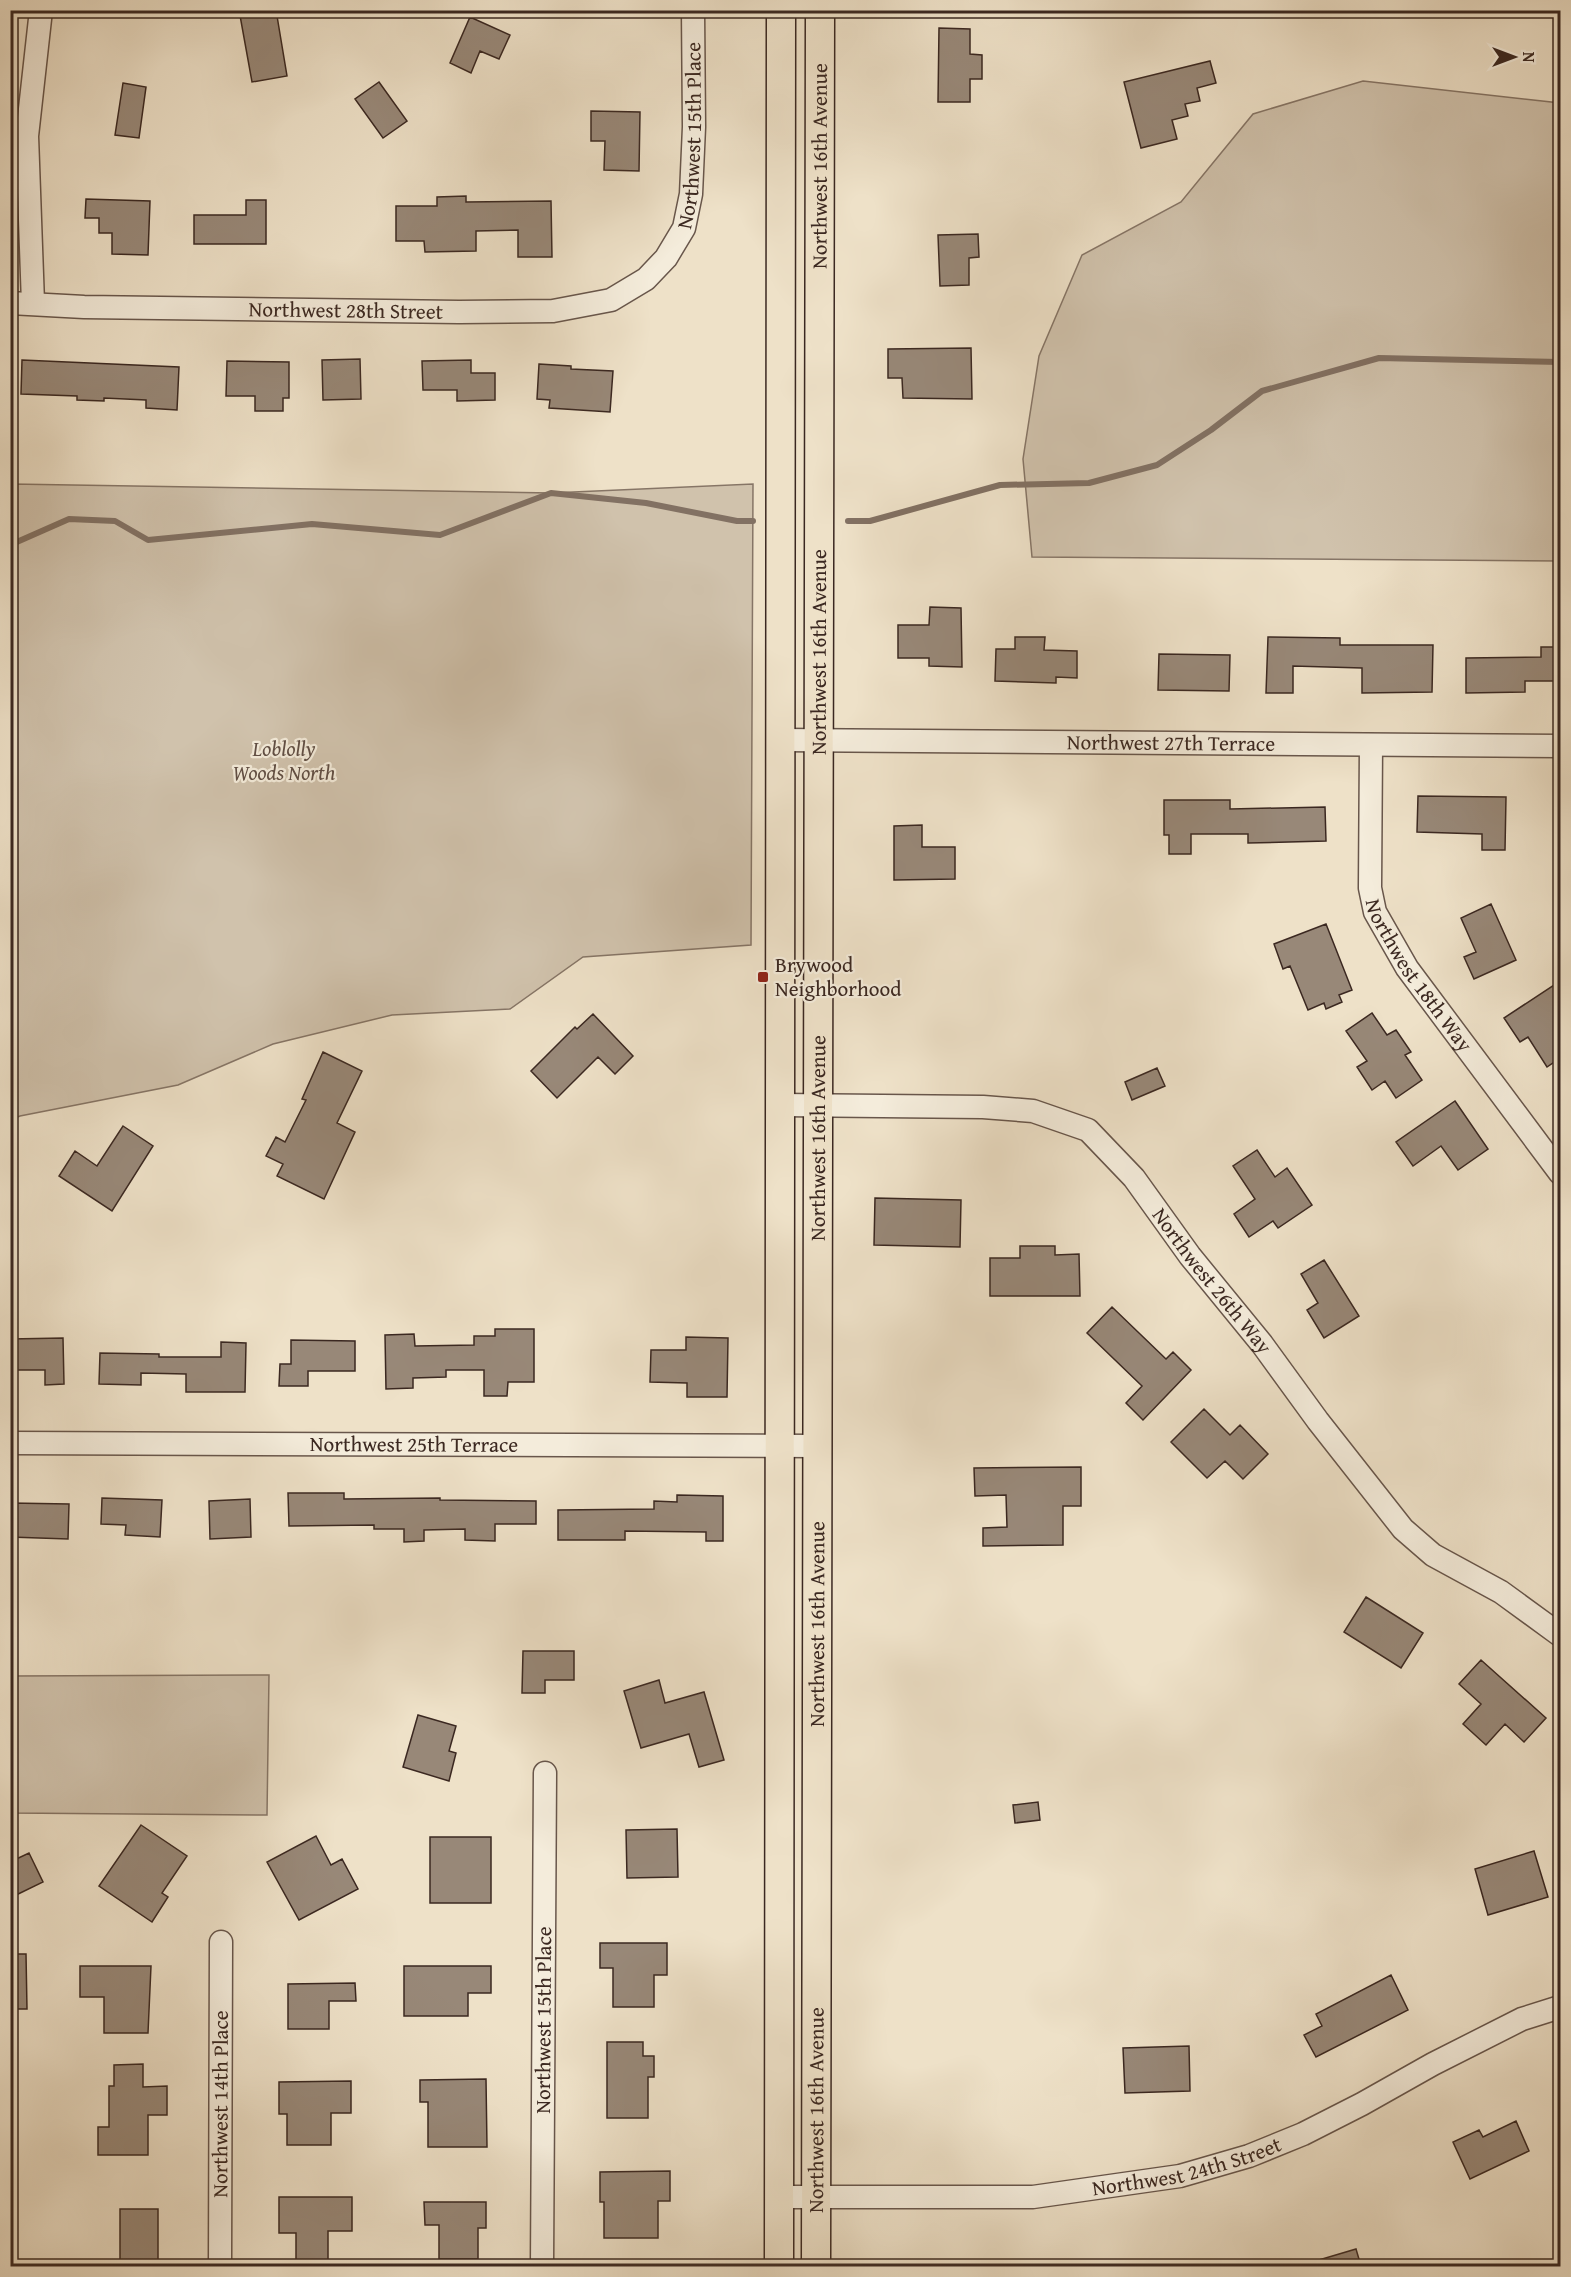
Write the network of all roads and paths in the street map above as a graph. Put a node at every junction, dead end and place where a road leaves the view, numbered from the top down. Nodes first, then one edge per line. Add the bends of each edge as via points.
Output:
1 (40, 10) edge
2 (693, 10) edge
3 (782, 10) edge
4 (820, 10) edge
5 (666, 258) joint
6 (22, 303) edge
7 (818, 358) junction
8 (782, 359) junction
9 (781, 740) junction
10 (817, 740) junction
11 (1371, 745) junction
12 (1560, 746) edge
13 (782, 1106) junction
14 (817, 1106) junction
15 (1560, 1173) edge
16 (10, 1443) edge
17 (781, 1446) junction
18 (818, 1446) junction
19 (1560, 1635) edge
20 (545, 1773) dead end
21 (780, 1816) junction
22 (817, 1816) junction
23 (222, 1942) dead end
24 (1559, 2012) edge
25 (779, 2197) junction
26 (816, 2197) junction
27 (220, 2266) edge
28 (542, 2266) edge
29 (779, 2266) edge
30 (816, 2266) edge

1 - 6 street via 27,135
2 - 5 street, Northwest 15th Place via 691,194 684,228
3 - 8 main road, Northwest 16th Avenue
4 - 7 main road, Northwest 16th Avenue
5 - 6 street, Northwest 28th Street via 646,279 611,300 553,311
7 - 8 main road
7 - 10 main road, Northwest 16th Avenue
8 - 9 main road, Northwest 16th Avenue
9 - 10 street, Northwest 27th Terrace
9 - 13 main road, Northwest 16th Avenue
10 - 11 street, Northwest 27th Terrace
10 - 14 main road, Northwest 16th Avenue
11 - 12 street, Northwest 27th Terrace
11 - 15 street, Northwest 18th Way via 1370,888 1375,912 1407,968
13 - 14 street, Northwest 26th Way
13 - 17 main road, Northwest 16th Avenue
14 - 18 main road, Northwest 16th Avenue
14 - 19 street, Northwest 26th Way via 1033,1111 1088,1130 1134,1178 1403,1529 1433,1555 1501,1592
16 - 17 street, Northwest 25th Terrace
17 - 18 street, Northwest 25th Terrace
17 - 21 main road, Northwest 16th Avenue
18 - 22 main road, Northwest 16th Avenue
20 - 28 street, Northwest 15th Place
21 - 22 main road
21 - 25 main road, Northwest 16th Avenue
22 - 26 main road, Northwest 16th Avenue
23 - 27 street, Northwest 14th Place
24 - 26 street, Northwest 24th Street via 1512,2024 1303,2134 1249,2156 1180,2176 1034,2197
25 - 26 street, Northwest 24th Street
25 - 29 main road, Northwest 16th Avenue
26 - 30 main road, Northwest 16th Avenue

